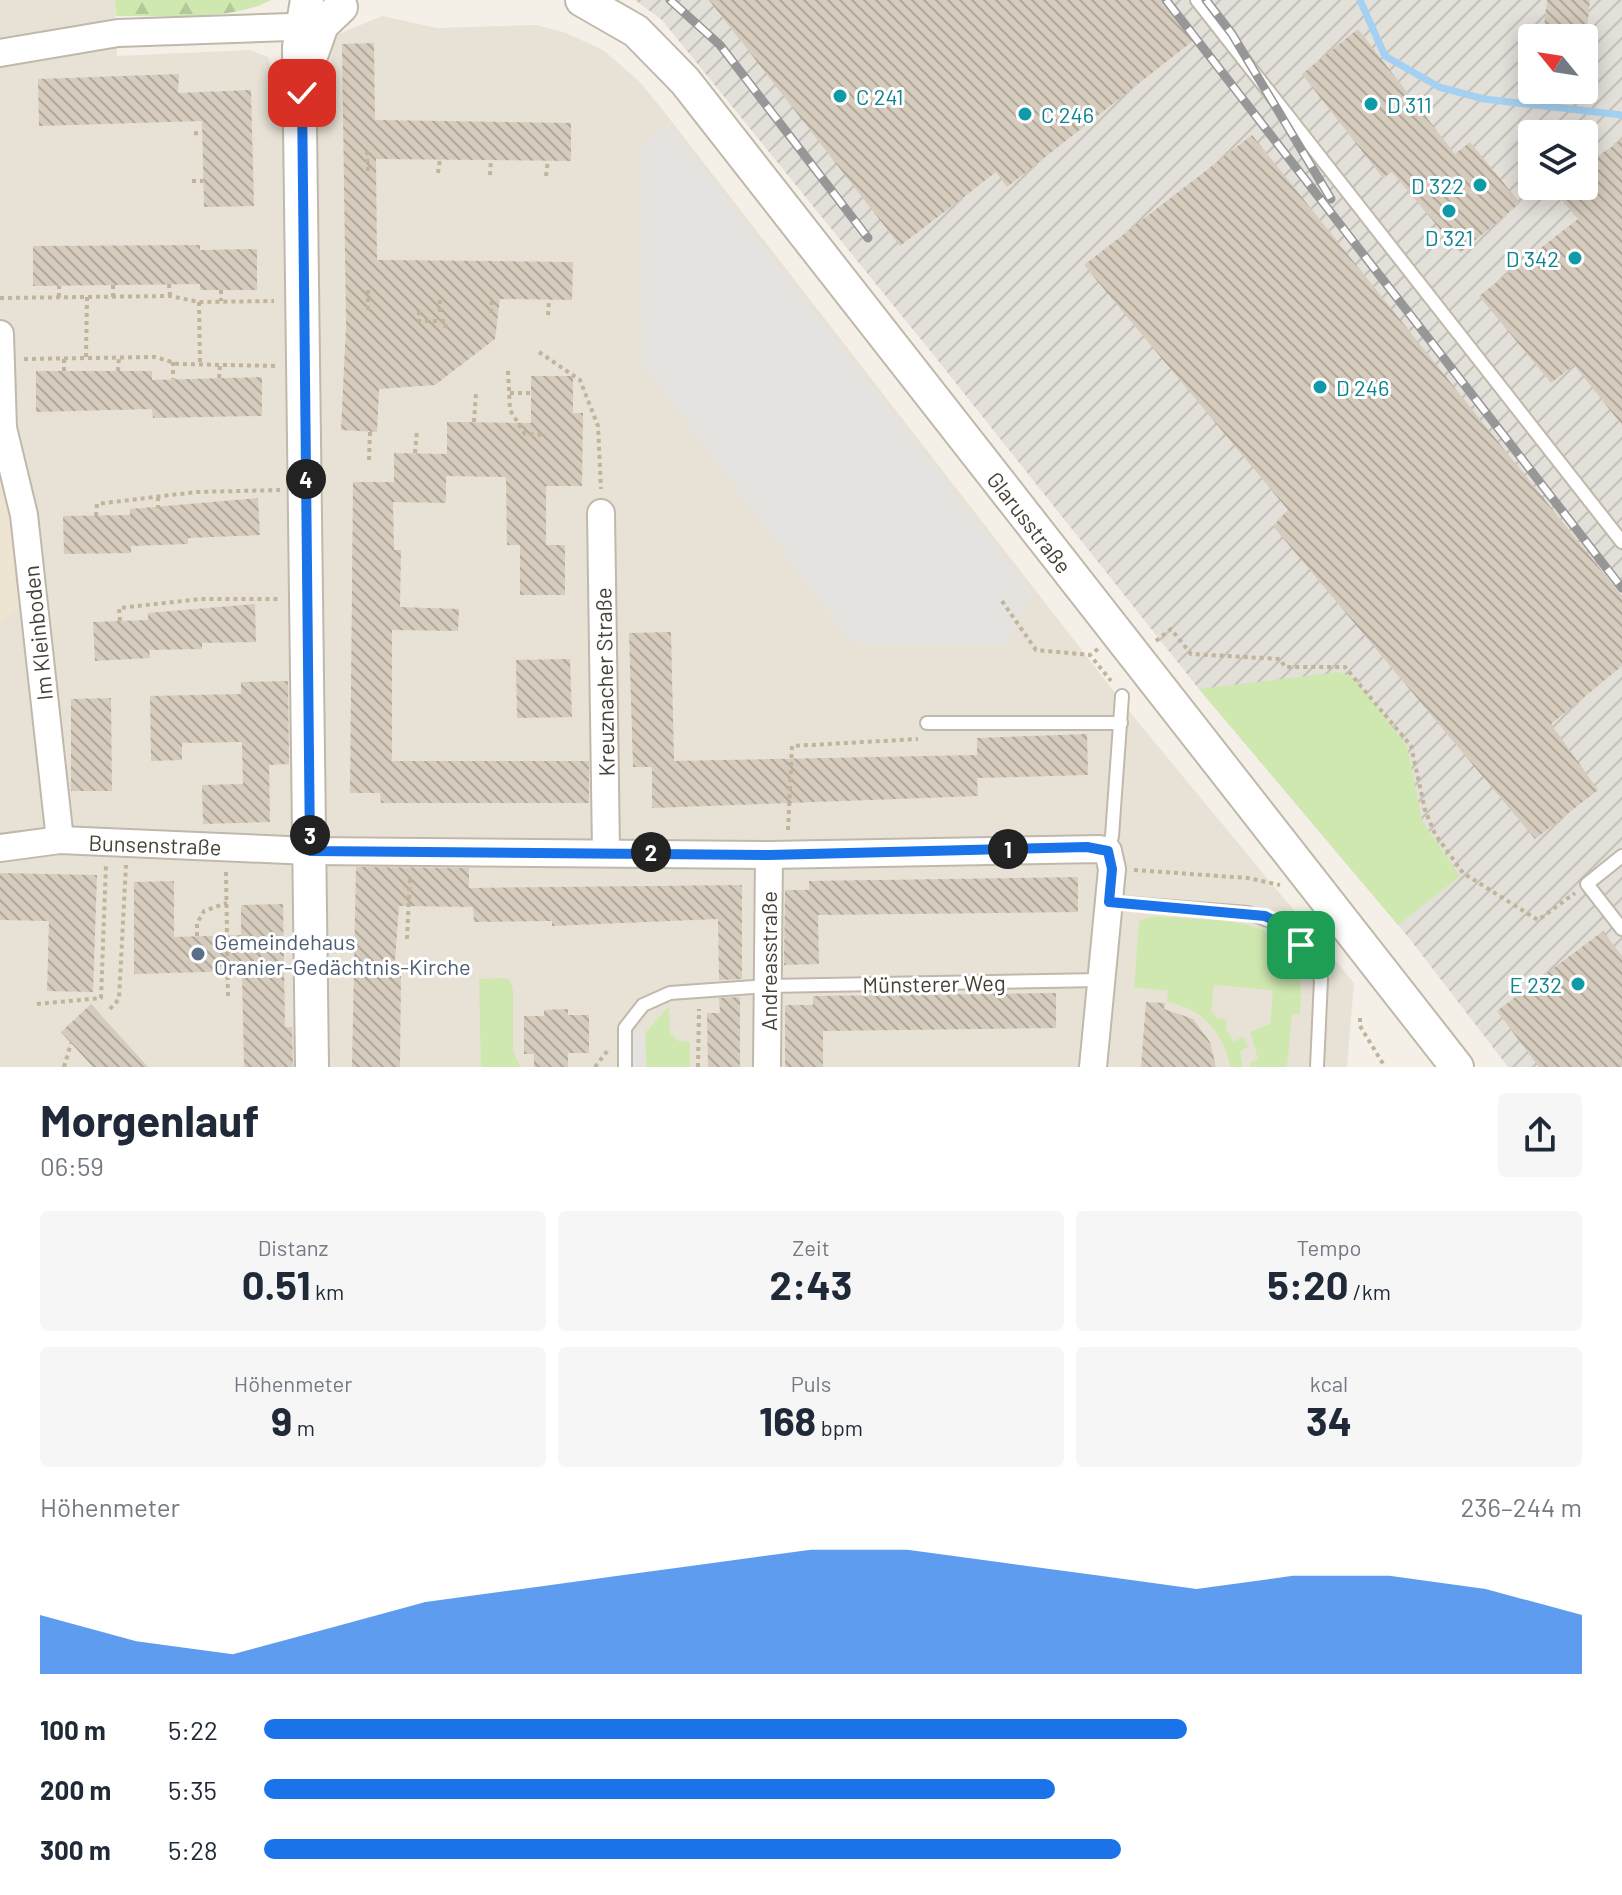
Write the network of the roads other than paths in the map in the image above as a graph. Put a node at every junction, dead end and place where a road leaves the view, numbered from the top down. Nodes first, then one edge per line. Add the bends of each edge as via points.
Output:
1 (582, 0) edge
2 (1197, 0) edge
3 (326, 10) edge
4 (0, 53) edge
5 (0, 334) edge
6 (1, 359) edge
7 (1, 428) edge
8 (601, 513) road end
9 (1622, 542) edge
10 (1122, 696) dead end
11 (927, 723) road end
12 (1121, 723) junction
13 (60, 840) junction
14 (0, 848) edge
15 (310, 851) junction
16 (606, 851) junction
17 (778, 854) junction
18 (1622, 856) edge
19 (1110, 860) junction
20 (1109, 902) junction
21 (1339, 916) junction
22 (1622, 929) edge
23 (1301, 945) junction
24 (1101, 980) junction
25 (768, 986) junction
26 (312, 1067) edge
27 (625, 1067) edge
28 (767, 1067) edge
29 (1093, 1067) edge
30 (1317, 1067) edge
31 (1457, 1067) edge

1 - 21 street, Glarusstraße via 636,31 685,81
2 - 9 lane
3 - 4 street via 118,33
3 - 15 street via 302,93
5 - 6 street, Im Kleinboden
6 - 7 street, Im Kleinboden
7 - 13 street, Im Kleinboden via 24,515
8 - 16 street, Kreuznacher Straße
10 - 12 lane
11 - 12 lane
12 - 19 lane
13 - 14 street, Bunsenstraße
13 - 15 street, Bunsenstraße
15 - 16 street, Bunsenstraße
15 - 26 street
16 - 17 street, Bunsenstraße
17 - 19 street, Bunsenstraße via 1087,847
17 - 25 street, Andreasstraße
18 - 22 lane via 1587,884
19 - 20 street
20 - 23 lane via 1265,916 1287,927
20 - 24 street
21 - 23 lane
21 - 31 street, Glarusstraße
23 - 30 lane via 1321,979
24 - 25 lane, Münsterer Weg
24 - 29 street
25 - 27 lane, Münsterer Weg via 670,993 643,1005 625,1028
25 - 28 street, Andreasstraße

